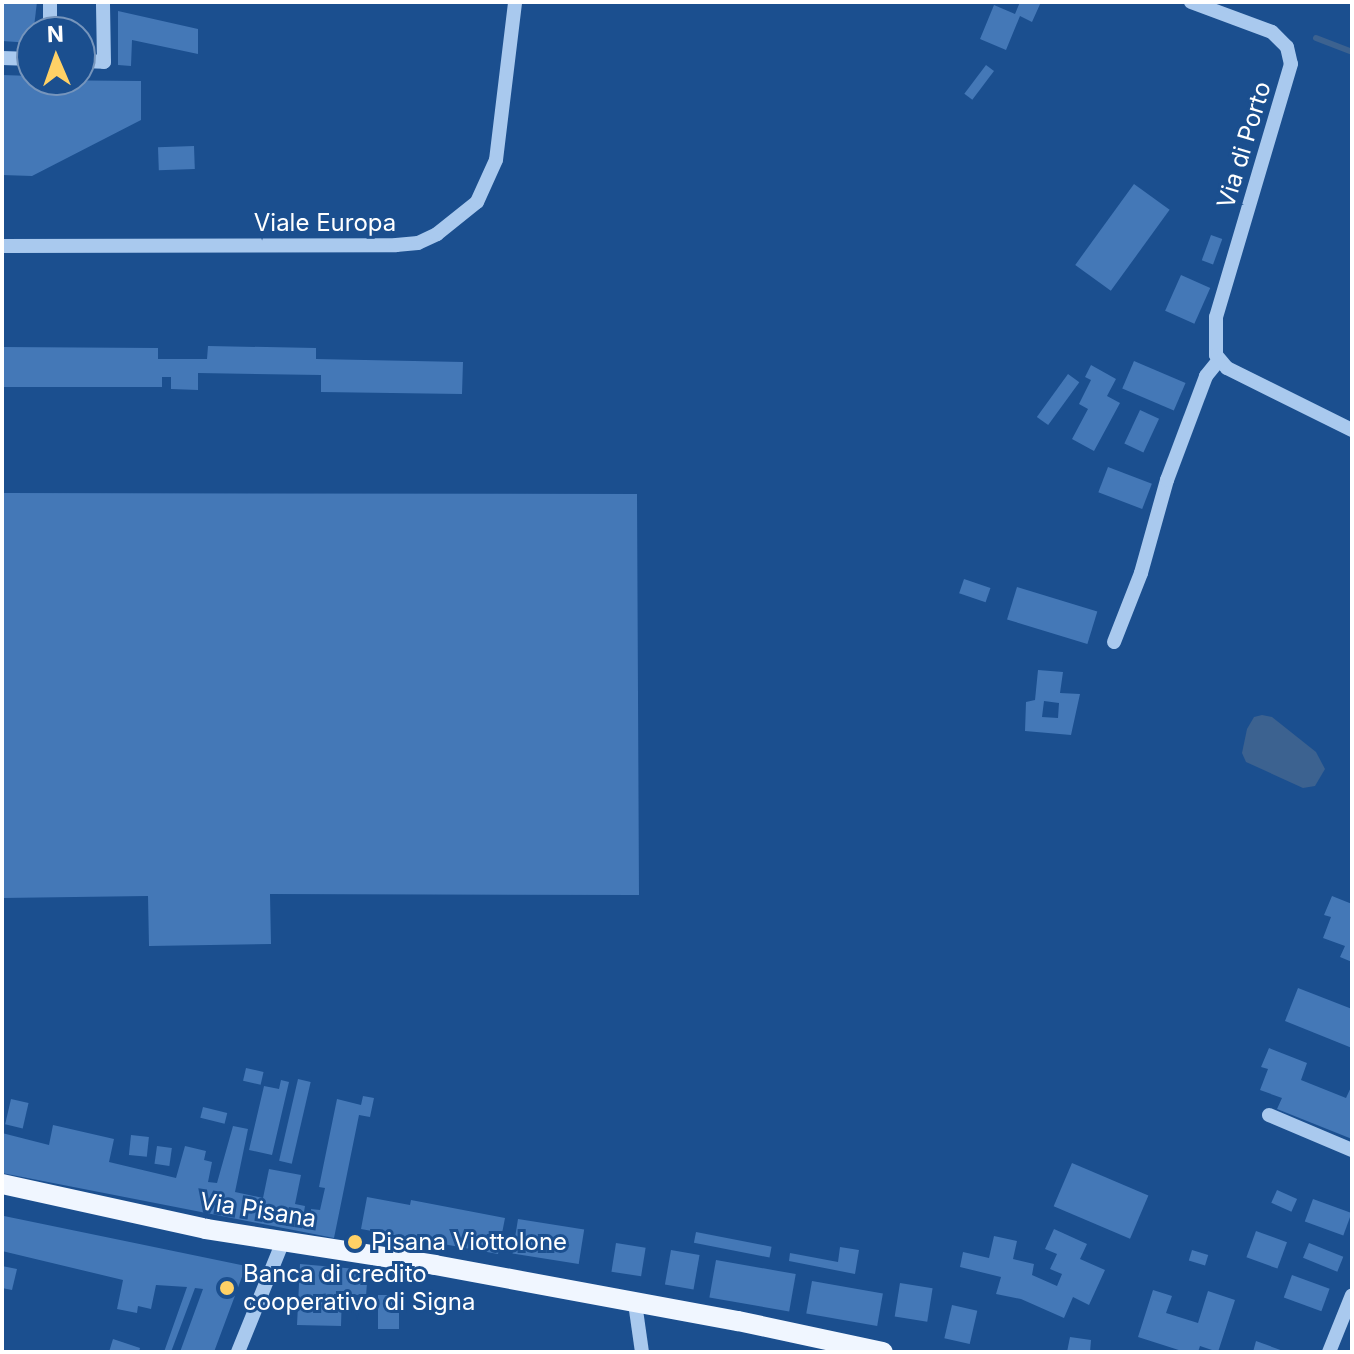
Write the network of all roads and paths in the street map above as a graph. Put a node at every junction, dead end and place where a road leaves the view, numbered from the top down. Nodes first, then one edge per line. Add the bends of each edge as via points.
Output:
1 (103, 2) edge
2 (515, 2) edge
3 (1191, 2) edge
4 (96, 62) edge
5 (2, 246) edge
6 (1218, 361) junction
7 (1352, 430) edge
8 (1114, 642) dead end
9 (1269, 1115) dead end
10 (1352, 1150) edge
11 (2, 1184) edge
12 (283, 1241) junction
13 (1352, 1295) edge
14 (635, 1303) junction
15 (238, 1352) edge
16 (642, 1352) edge
17 (883, 1352) edge
18 (1329, 1352) edge

1 - 4 street via 104,62
2 - 5 street, Viale Europa via 501,129 488,180 477,202 461,217 418,243
3 - 6 street, Via di Porto via 1272,32 1287,47 1291,64 1216,317
6 - 7 street
6 - 8 street via 1206,376 1167,480 1141,573
9 - 10 street
11 - 12 main road, Via Pisana
12 - 14 main road, Via Pisana
12 - 15 street
13 - 18 street
14 - 16 street
14 - 17 main road, Via Pisana

